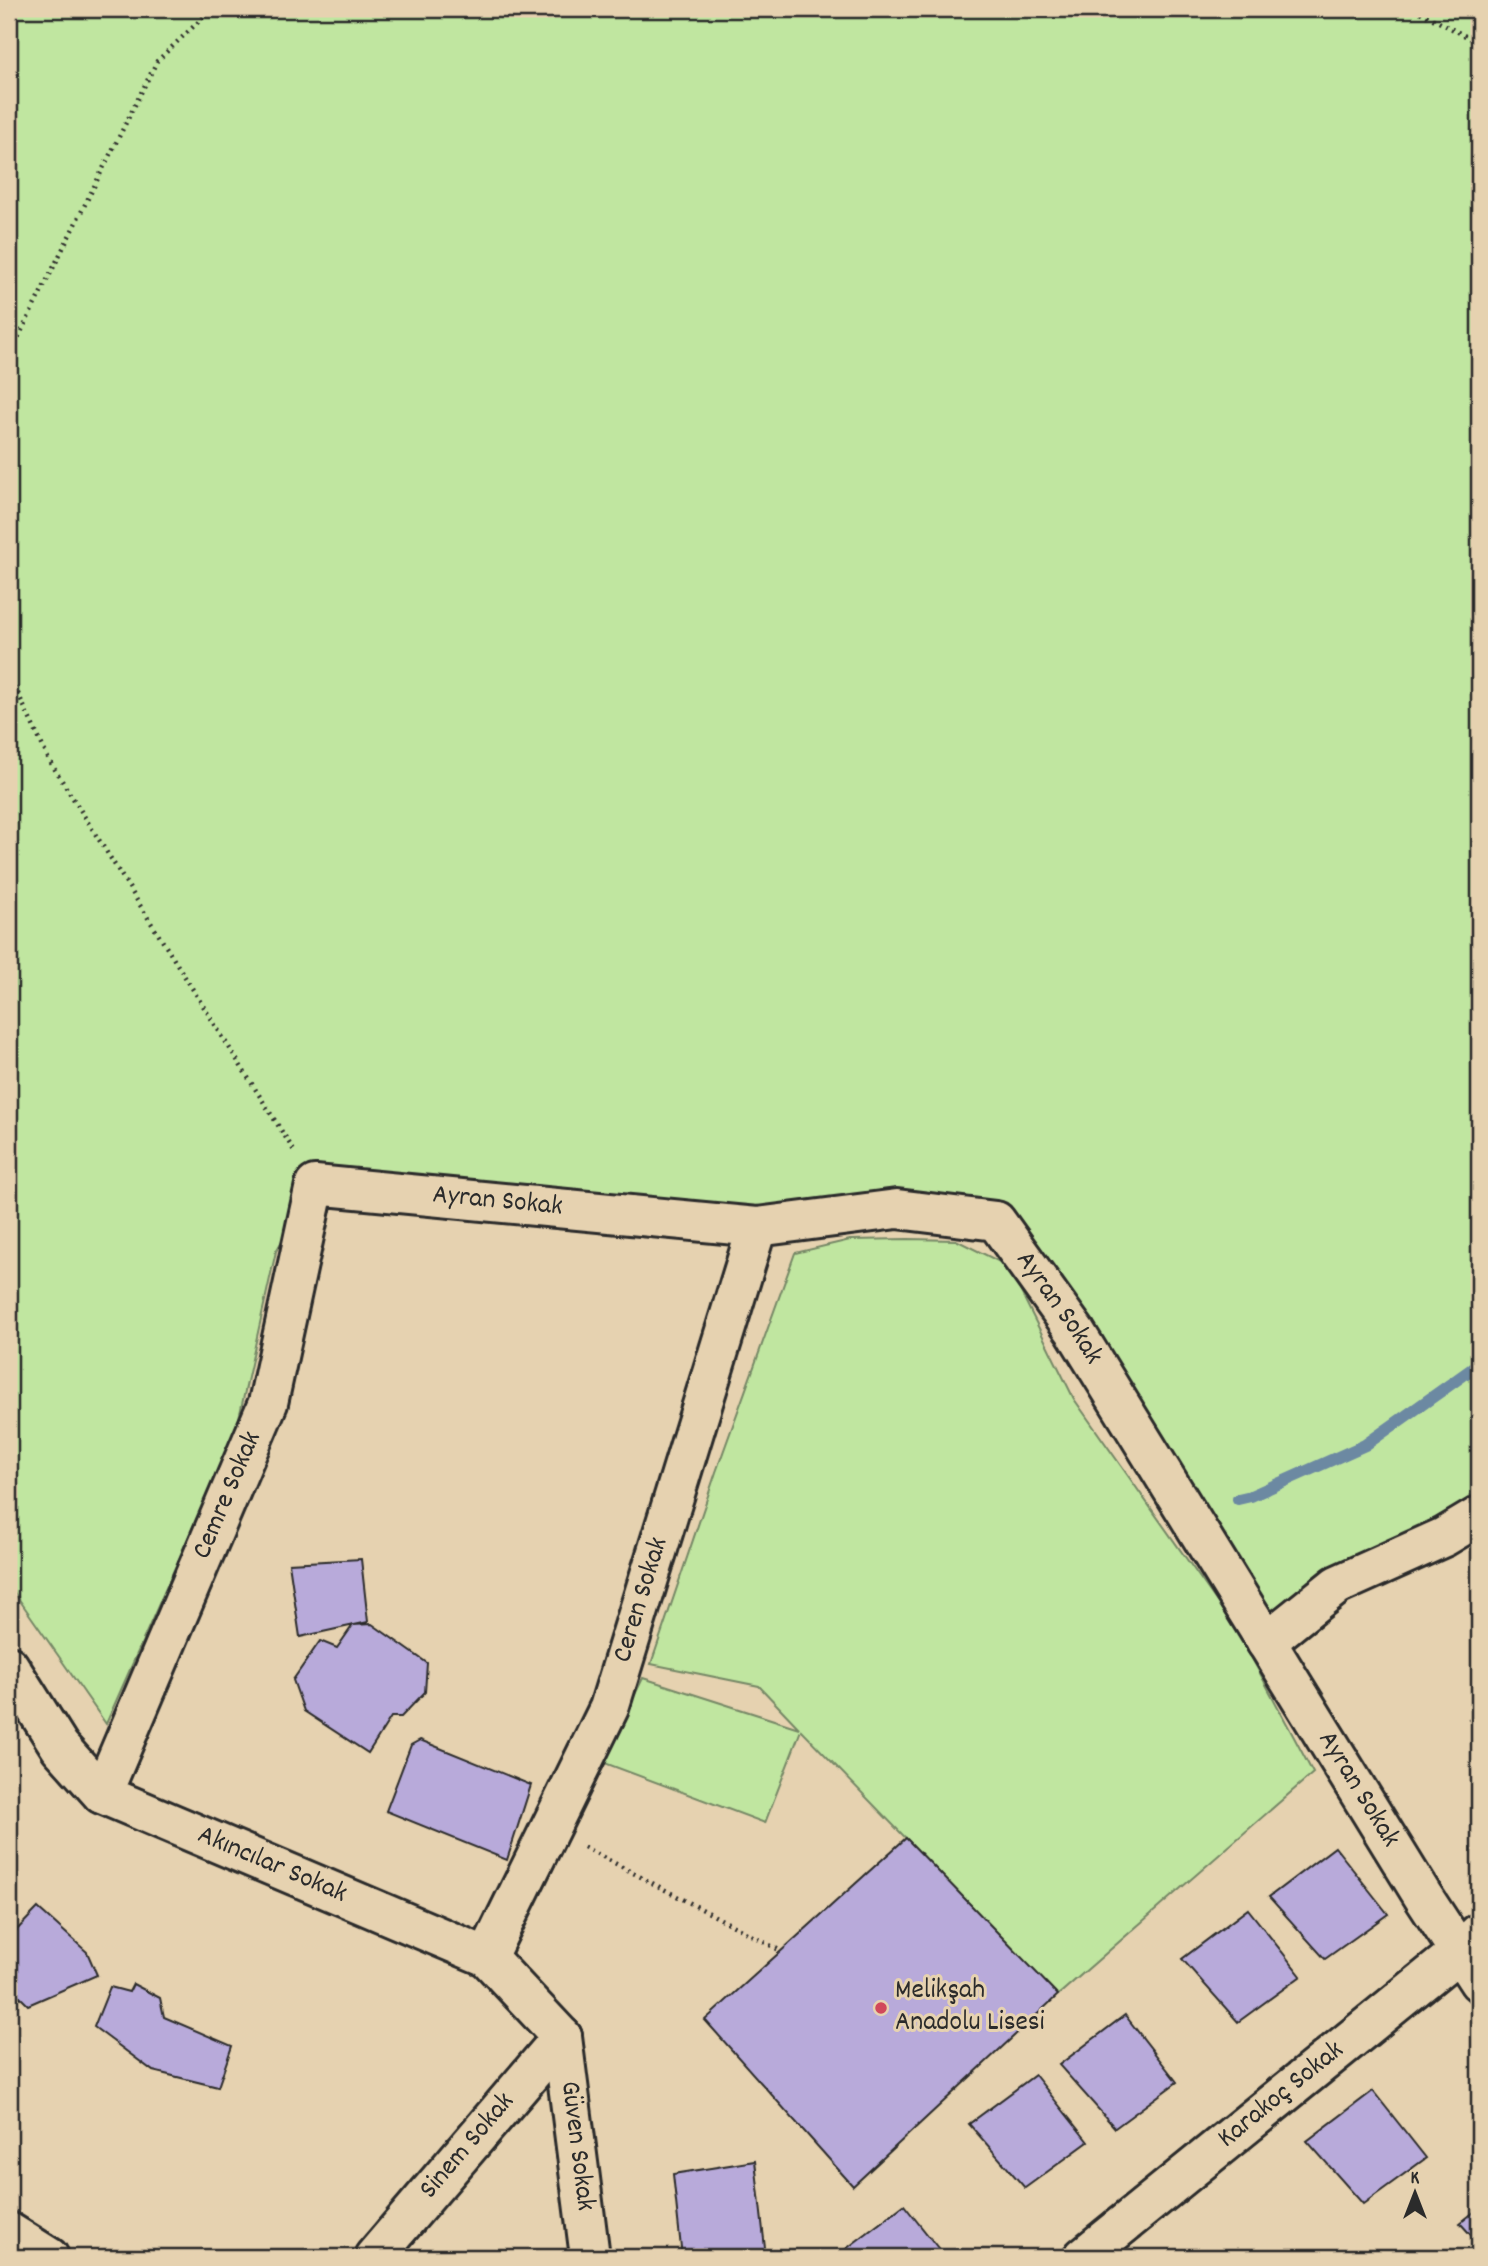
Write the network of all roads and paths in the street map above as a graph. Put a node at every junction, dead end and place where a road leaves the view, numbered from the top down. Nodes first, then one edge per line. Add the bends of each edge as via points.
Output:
1 (212, 9) edge
2 (1414, 9) edge
3 (1479, 43) edge
4 (9, 356) edge
5 (9, 674) edge
6 (315, 1185) junction
7 (757, 1227) junction
8 (1479, 1517) edge
9 (1266, 1642) junction
10 (9, 1666) edge
11 (102, 1794) junction
12 (548, 1831) junction
13 (781, 1951) dead end
14 (1473, 1956) edge
15 (487, 1957) junction
16 (562, 2037) junction
17 (9, 2232) edge
18 (49, 2257) edge
19 (374, 2257) edge
20 (590, 2257) edge
21 (1083, 2257) edge

1 - 4 path via 157,61
2 - 3 path
5 - 6 path via 49,760
6 - 7 street, Ayran Sokak
6 - 11 street, Cemre Sokak via 268,1403
7 - 9 street, Ayran Sokak via 897,1209 996,1221 1075,1331
7 - 12 street, Ceren Sokak via 609,1708
8 - 9 street via 1337,1586
9 - 14 street, Ayran Sokak
10 - 11 street, Akıncılar Sokak via 60,1747
11 - 15 street, Akıncılar Sokak
12 - 13 path
12 - 15 street, Ceren Sokak
14 - 21 street, Karakoç Sokak
15 - 16 street, Akıncılar Sokak
16 - 19 street, Sinem Sokak
16 - 20 street, Güven Sokak
17 - 18 street

